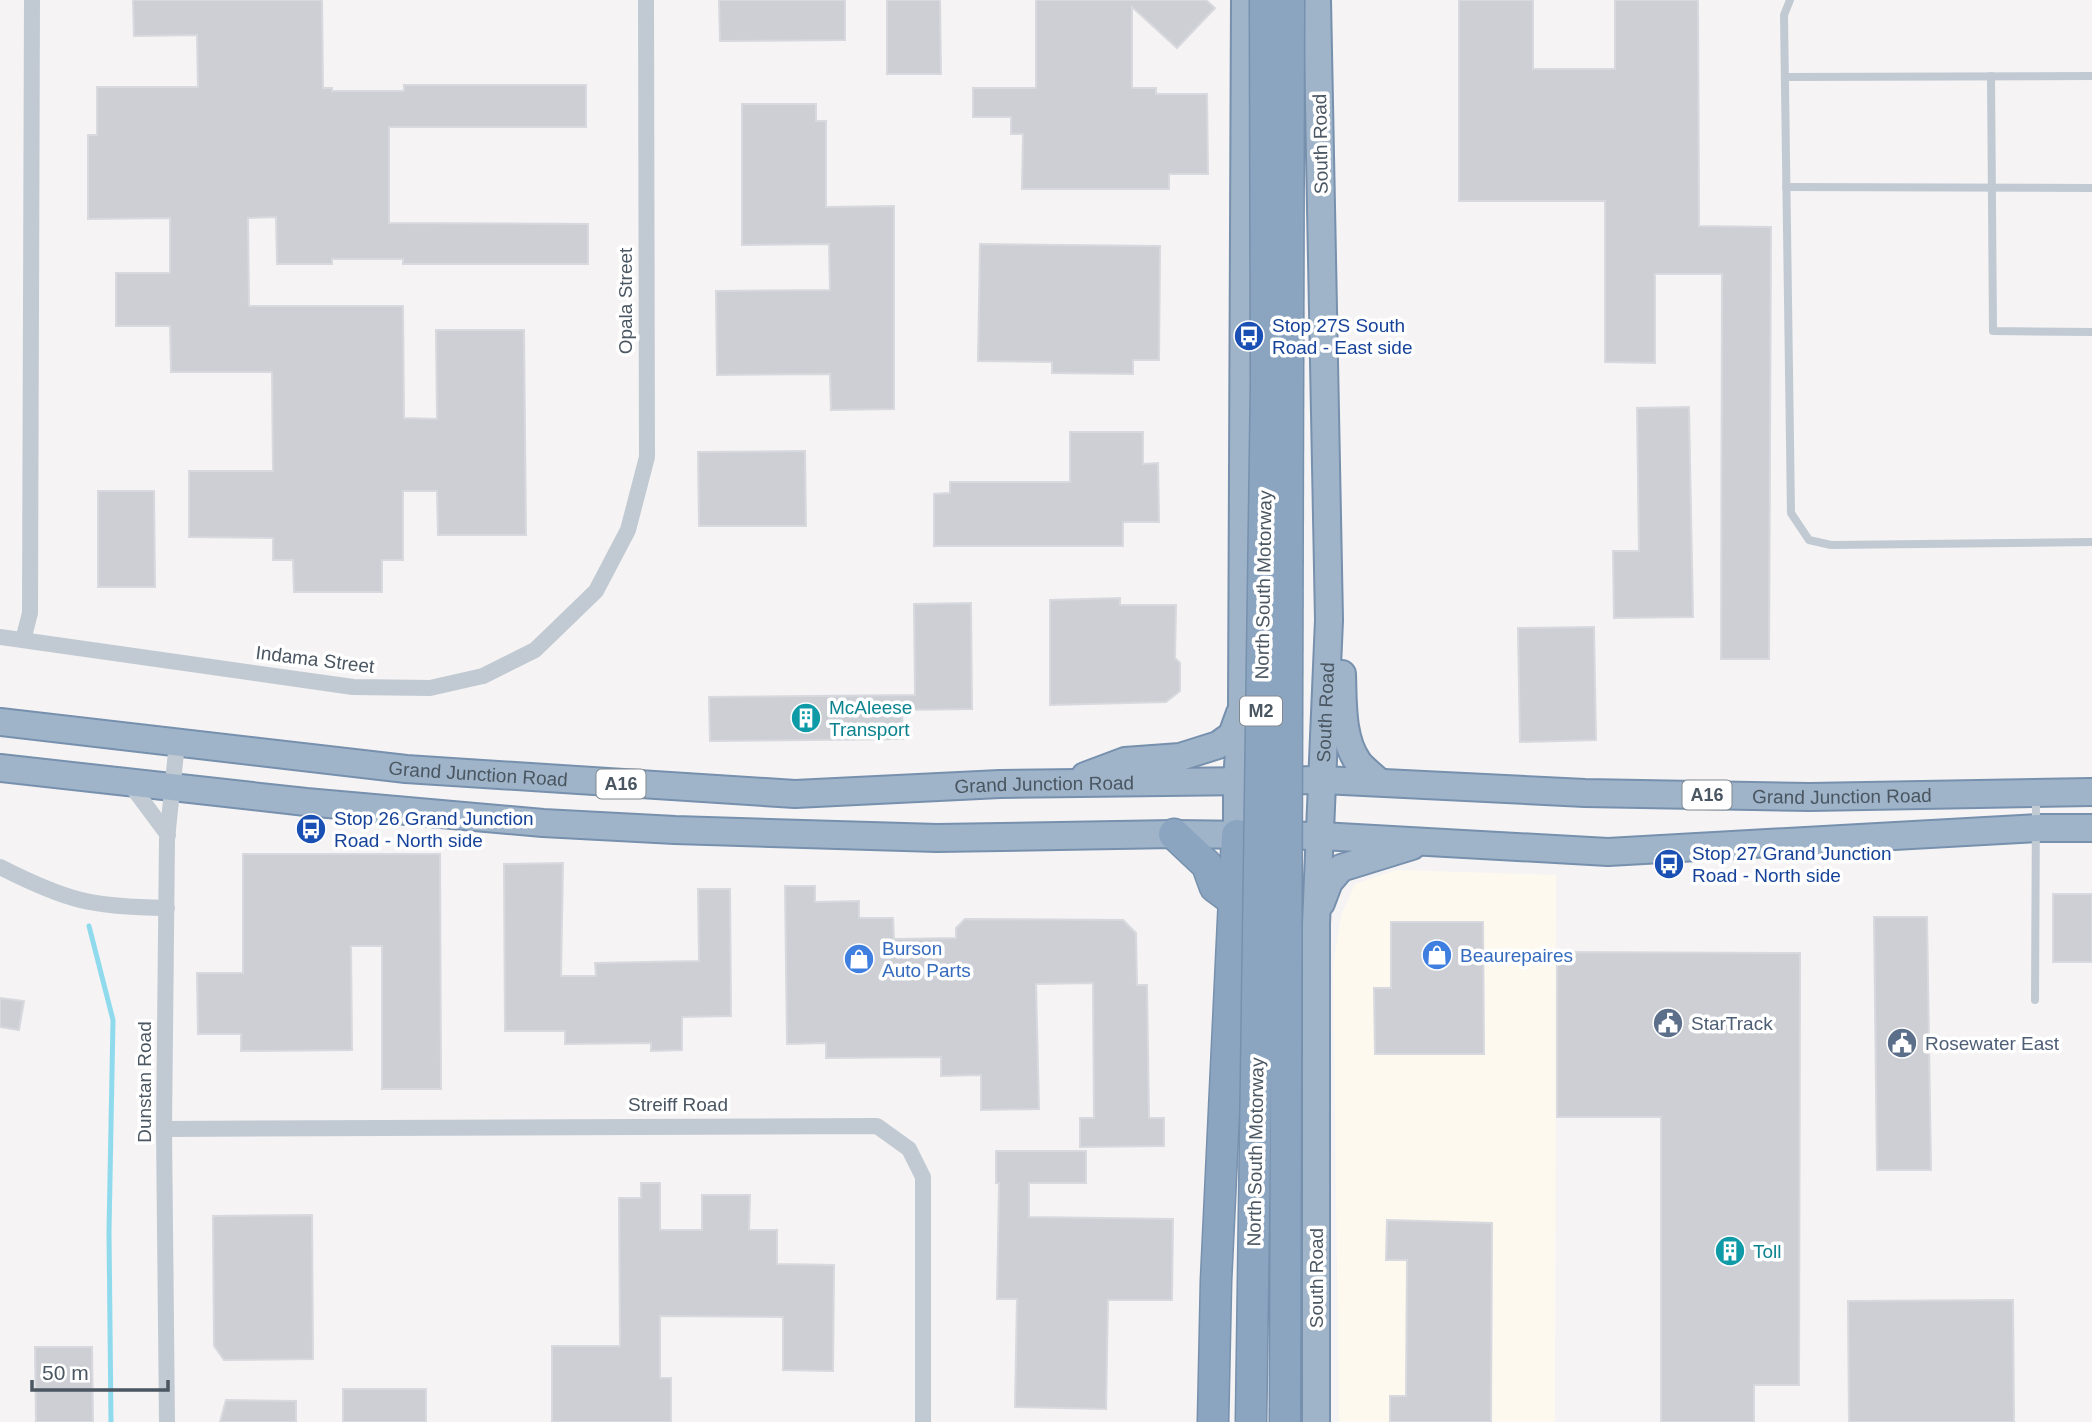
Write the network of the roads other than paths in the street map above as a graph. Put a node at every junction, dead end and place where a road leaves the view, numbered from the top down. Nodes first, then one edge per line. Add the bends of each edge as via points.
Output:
1 (32, 0) edge
2 (646, 0) edge
3 (1245, 0) edge
4 (1265, 0) edge
5 (1289, 0) edge
6 (1317, 0) edge
7 (1783, 0) edge
8 (1790, 0) edge
9 (1784, 15) junction
10 (1991, 76) junction
11 (2092, 76) edge
12 (1785, 77) junction
13 (1786, 187) junction
14 (1992, 188) junction
15 (2092, 188) edge
16 (2092, 332) edge
17 (2092, 542) edge
18 (596, 591) joint
19 (1329, 620) junction
20 (0, 637) edge
21 (23, 640) junction
22 (1326, 699) junction
23 (1242, 707) junction
24 (0, 722) edge
25 (177, 743) junction
26 (0, 768) edge
27 (1323, 780) junction
28 (1237, 781) junction
29 (1378, 781) junction
30 (1066, 783) junction
31 (130, 784) junction
32 (173, 789) junction
33 (2036, 792) junction
34 (2092, 792) edge
35 (2037, 828) junction
36 (2092, 828) edge
37 (1174, 834) junction
38 (168, 835) junction
39 (1237, 835) junction
40 (1321, 836) junction
41 (1424, 842) junction
42 (0, 867) edge
43 (1234, 901) junction
44 (167, 908) junction
45 (1317, 924) junction
46 (2035, 1000) dead end
47 (164, 1129) junction
48 (167, 1422) edge
49 (923, 1422) edge
50 (1213, 1422) edge
51 (1251, 1422) edge
52 (1285, 1422) edge
53 (1316, 1422) edge

1 - 21 street via 30,613
2 - 18 street, Opala Street via 647,457 628,530
3 - 23 highway
4 - 51 highway, North South Motorway / M2, bridge via 1266,384
5 - 52 highway, North South Motorway / M2, bridge
6 - 19 highway, South Road
7 - 9 lane
8 - 9 lane
9 - 12 lane
10 - 11 lane
10 - 12 lane
10 - 14 lane
12 - 13 lane
13 - 14 lane
13 - 17 lane via 1791,513 1809,540 1831,545
14 - 15 lane
14 - 16 lane via 1993,331
18 - 21 street, Indama Street via 535,650 483,676 430,688 353,687
19 - 22 highway, South Road
19 - 29 highway via 1342,662 1348,735 1358,761
20 - 21 street, Indama Street
22 - 23 highway via 1295,729 1271,731
22 - 27 highway, South Road
23 - 28 highway
23 - 30 highway via 1232,735 1218,745 1180,757 1125,761
24 - 25 highway, Grand Junction Road / A16
25 - 30 highway, Grand Junction Road / A16 via 406,769 795,794
25 - 32 street, Dunstan Road
26 - 31 highway, Grand Junction Road / A16
27 - 28 highway, Grand Junction Road / A16
27 - 29 highway, Grand Junction Road / A16
27 - 40 highway, South Road
28 - 30 highway, Grand Junction Road / A16
28 - 39 highway
29 - 33 highway, Grand Junction Road / A16 via 1585,793 1810,797
31 - 32 highway, Grand Junction Road / A16
31 - 38 street
32 - 37 highway, Grand Junction Road / A16 via 543,823 675,830 937,838
32 - 38 street, Dunstan Road
33 - 34 highway, Grand Junction Road / A16
33 - 35 lane
35 - 36 highway, Grand Junction Road / A16
35 - 41 highway, Grand Junction Road / A16 via 1608,852
35 - 46 lane
37 - 39 highway, Grand Junction Road / A16
37 - 43 highway via 1207,865 1215,887
38 - 44 street, Dunstan Road
39 - 40 highway, Grand Junction Road / A16
39 - 43 highway
40 - 41 highway, Grand Junction Road / A16
40 - 45 highway, South Road
41 - 45 highway via 1341,868 1326,888
42 - 44 street via 80,902 112,908
43 - 50 highway
44 - 47 street, Dunstan Road
45 - 53 highway, South Road
47 - 48 street, Dunstan Road
47 - 49 street, Streiff Road via 877,1126 909,1149 923,1177

